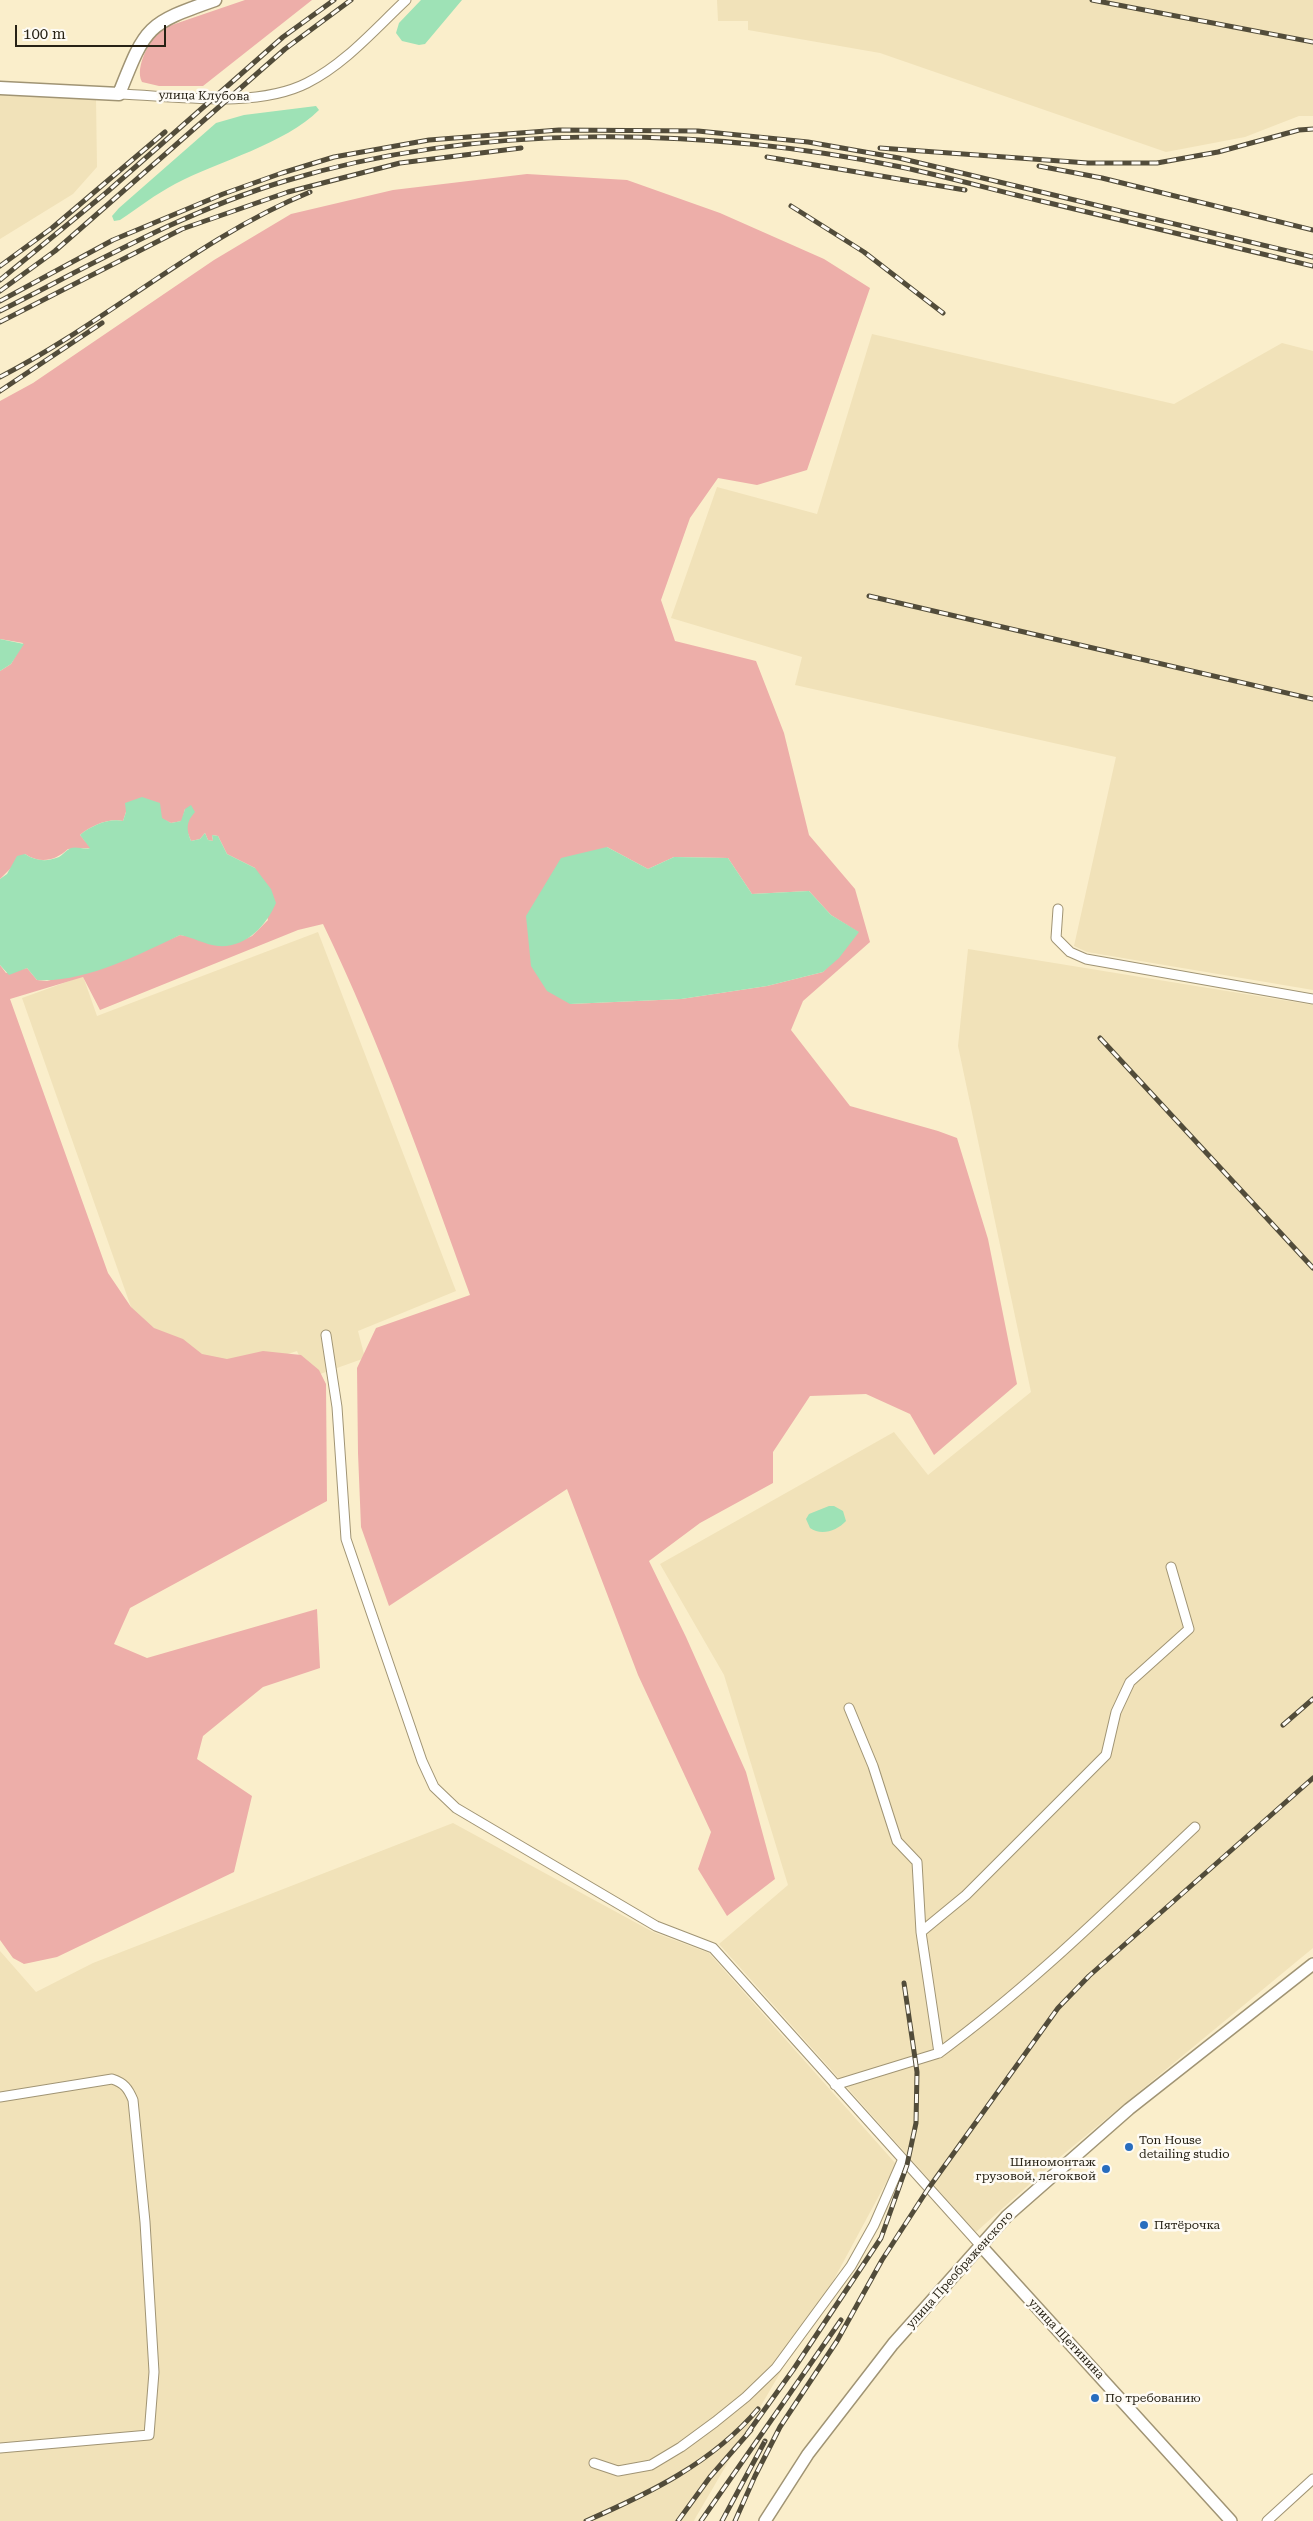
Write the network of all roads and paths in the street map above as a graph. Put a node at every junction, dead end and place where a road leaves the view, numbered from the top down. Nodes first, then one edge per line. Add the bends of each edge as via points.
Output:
1 (215, 0) edge
2 (406, 0) edge
3 (0, 88) edge
4 (119, 94) junction
5 (1058, 909) dead end
6 (1313, 999) edge
7 (326, 1335) dead end
8 (1171, 1567) dead end
9 (849, 1708) dead end
10 (1195, 1827) dead end
11 (921, 1932) junction
12 (1313, 1964) edge
13 (939, 2053) junction
14 (835, 2085) junction
15 (0, 2097) edge
16 (902, 2161) junction
17 (981, 2246) junction
18 (0, 2448) edge
19 (594, 2463) dead end
20 (1313, 2479) edge
21 (765, 2521) edge
22 (1231, 2521) edge
23 (1267, 2521) edge

1 - 4 main road via 170,16 150,29
2 - 4 street, улица Клубова via 350,53 307,83 287,91 253,98
3 - 4 main road, улица Клубова
5 - 6 street via 1056,938 1070,952 1086,959
7 - 14 street via 337,1407 346,1540 392,1677 434,1787 456,1808 656,1926 713,1948
8 - 11 street via 1189,1629 1130,1682 1116,1712 1106,1755 966,1895
9 - 11 street via 873,1766 897,1841 917,1862
10 - 13 street via 1040,1973 990,2016
11 - 13 street
12 - 17 street, улица Преображенского via 1129,2109 1006,2216
13 - 14 street
14 - 16 street
15 - 18 street via 112,2079 122,2082 128,2089 133,2100 145,2222 154,2372 149,2435
16 - 17 street
16 - 19 street via 874,2225 851,2266 770,2374 716,2422 651,2465 618,2471
17 - 21 street, улица Преображенского via 893,2344 808,2454
17 - 22 street, улица Щетинина
20 - 23 street

